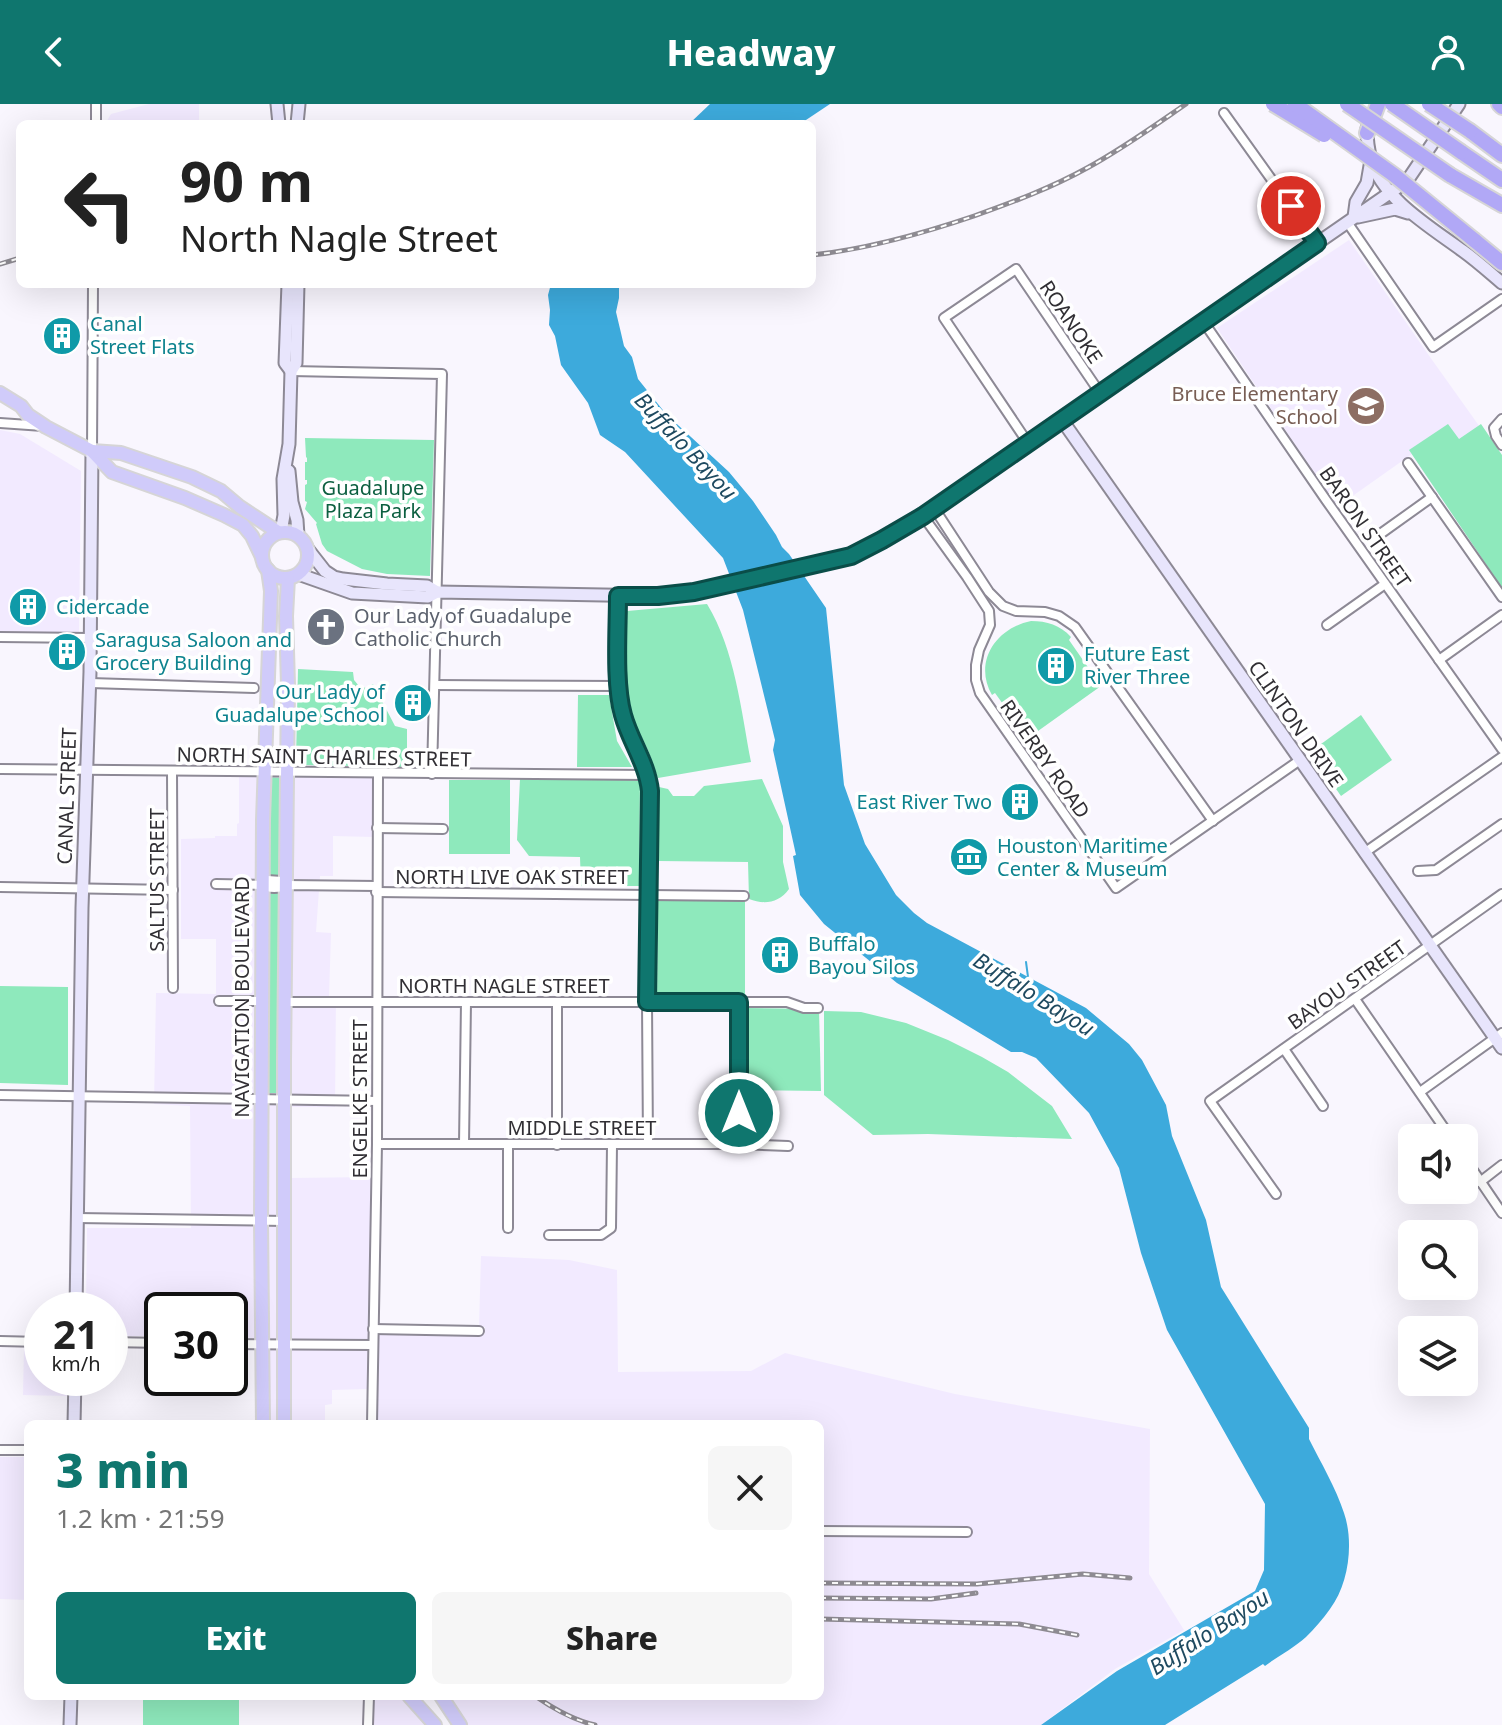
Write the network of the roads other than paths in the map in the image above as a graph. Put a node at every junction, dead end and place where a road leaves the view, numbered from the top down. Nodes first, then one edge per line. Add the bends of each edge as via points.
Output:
1 (1273, 104) edge
2 (1295, 104) edge
3 (1347, 104) edge
4 (1375, 104) edge
5 (1392, 104) edge
6 (1429, 104) edge
7 (1459, 104) edge
8 (1224, 113) dead end
9 (1367, 133) joint
10 (1502, 155) edge
11 (1371, 159) junction
12 (1394, 175) junction
13 (1502, 180) edge
14 (1391, 193) junction
15 (1502, 205) edge
16 (1412, 214) junction
17 (1350, 220) junction
18 (1317, 243) junction
19 (1502, 263) edge
20 (1502, 283) edge
21 (93, 288) edge
22 (288, 288) edge
23 (298, 288) edge
24 (1502, 299) edge
25 (1203, 321) junction
26 (291, 371) junction
27 (0, 393) edge
28 (1100, 393) junction
29 (0, 402) edge
30 (28, 415) junction
31 (1502, 419) edge
32 (1062, 420) junction
33 (0, 423) edge
34 (46, 427) junction
35 (1028, 443) junction
36 (1502, 445) edge
37 (92, 451) junction
38 (287, 455) junction
39 (1408, 463) dead end
40 (192, 477) junction
41 (1432, 497) junction
42 (185, 498) junction
43 (934, 508) junction
44 (923, 516) junction
45 (279, 532) junction
46 (298, 536) junction
47 (1376, 537) dead end
48 (307, 548) junction
49 (262, 557) junction
50 (268, 570) junction
51 (293, 576) junction
52 (1385, 584) junction
53 (437, 592) junction
54 (618, 596) junction
55 (1502, 597) edge
56 (1502, 615) edge
57 (1327, 625) dead end
58 (0, 637) edge
59 (90, 638) junction
60 (1439, 660) junction
61 (90, 683) junction
62 (435, 685) junction
63 (618, 686) junction
64 (254, 688) dead end
65 (1502, 749) edge
66 (1502, 757) edge
67 (1300, 760) junction
68 (0, 769) edge
69 (86, 770) junction
70 (172, 771) junction
71 (264, 772) junction
72 (287, 772) junction
73 (378, 774) junction
74 (432, 774) junction
75 (647, 775) junction
76 (1213, 821) junction
77 (1502, 824) edge
78 (377, 828) junction
79 (443, 829) dead end
80 (1364, 853) junction
81 (1418, 871) dead end
82 (216, 884) dead end
83 (263, 885) junction
84 (286, 885) junction
85 (0, 887) edge
86 (83, 888) junction
87 (376, 889) junction
88 (173, 890) junction
89 (649, 894) junction
90 (1502, 894) edge
91 (744, 896) dead end
92 (1430, 945) junction
93 (173, 988) dead end
94 (1355, 999) junction
95 (219, 1001) dead end
96 (263, 1001) junction
97 (376, 1001) junction
98 (285, 1002) junction
99 (466, 1002) junction
100 (557, 1002) junction
101 (647, 1002) junction
102 (739, 1002) junction
103 (818, 1008) dead end
104 (1500, 1040) edge
105 (1284, 1049) junction
106 (1420, 1092) junction
107 (0, 1095) edge
108 (79, 1097) junction
109 (262, 1099) junction
110 (284, 1099) junction
111 (377, 1101) junction
112 (1323, 1106) dead end
113 (1442, 1124) edge
114 (377, 1144) junction
115 (464, 1144) junction
116 (648, 1144) junction
117 (739, 1144) junction
118 (508, 1145) junction
119 (557, 1145) junction
120 (612, 1145) junction
121 (788, 1146) dead end
122 (1502, 1165) edge
123 (1478, 1179) edge
124 (1480, 1182) junction
125 (1276, 1194) dead end
126 (1502, 1213) edge
127 (77, 1218) junction
128 (261, 1221) junction
129 (284, 1221) junction
130 (508, 1228) dead end
131 (549, 1235) dead end
132 (76, 1292) edge
133 (373, 1329) junction
134 (479, 1331) dead end
135 (0, 1341) edge
136 (24, 1342) edge
137 (248, 1344) edge
138 (262, 1344) junction
139 (285, 1344) junction
140 (373, 1345) junction
141 (75, 1396) edge
142 (74, 1420) edge
143 (263, 1420) edge
144 (284, 1420) edge
145 (372, 1420) edge
146 (0, 1450) edge
147 (24, 1450) edge
148 (824, 1531) edge
149 (967, 1532) dead end
150 (71, 1700) edge
151 (369, 1700) edge
152 (413, 1700) edge
153 (444, 1700) edge
154 (70, 1725) edge
155 (368, 1725) edge
156 (435, 1725) edge
157 (460, 1725) edge

1 - 12 highway, bridge
2 - 12 highway, bridge
3 - 15 highway, bridge
4 - 9 highway
5 - 13 highway, bridge
6 - 10 highway, bridge
7 - 14 main road via 1412,175
8 - 18 street
9 - 11 main road
11 - 14 main road
11 - 17 main road via 1367,183
12 - 19 highway, bridge
14 - 16 main road
14 - 17 main road
16 - 17 main road via 1395,209
16 - 20 main road
17 - 18 main road
17 - 24 street via 1433,347
18 - 25 main road
21 - 37 street, CANAL STREET
22 - 26 main road via 285,363
23 - 26 main road via 296,363
25 - 28 main road
25 - 52 street, BARON STREET
26 - 38 main road
26 - 53 street via 442,374
27 - 30 main road
28 - 32 main road
28 - 35 street, ROANOKE via 1016,269 944,318
29 - 30 main road
30 - 34 main road
31 - 36 street via 1494,428
32 - 35 main road
32 - 67 main road, CLINTON DRIVE
33 - 34 street
34 - 37 main road
35 - 43 main road
37 - 40 main road via 121,453
37 - 42 main road via 112,472
37 - 59 main road, CANAL STREET
38 - 45 main road
38 - 46 main road
39 - 41 street
40 - 42 main road
40 - 45 main road
41 - 47 street
41 - 55 street
42 - 49 main road via 243,525
43 - 44 main road
43 - 76 street via 996,600 1009,609 1059,616 1075,627
44 - 54 main road via 861,552 833,561 694,592
44 - 76 street, RIVERBY ROAD via 988,607 991,623 975,672 978,689 1116,888
45 - 46 main road
45 - 49 main road via 267,539
46 - 48 main road
48 - 51 main road via 307,560
48 - 53 main road via 334,577 427,586
49 - 50 main road
50 - 51 main road via 277,577
50 - 71 main road, NAVIGATION BOULEVARD
51 - 53 main road via 352,593 428,597
51 - 72 main road via 286,616
52 - 57 street
52 - 60 street, BARON STREET
53 - 54 main road
53 - 62 street
54 - 63 street
56 - 60 street
58 - 59 street
59 - 61 main road, CANAL STREET
60 - 65 street, BARON STREET
61 - 64 street
61 - 69 main road, CANAL STREET
62 - 63 street
62 - 74 street
63 - 75 street via 622,712
66 - 80 street
67 - 76 street
67 - 80 main road, CLINTON DRIVE
68 - 69 street, NORTH SAINT CHARLES STREET
69 - 70 street, NORTH SAINT CHARLES STREET
69 - 86 main road, CANAL STREET
70 - 71 street, NORTH SAINT CHARLES STREET
70 - 88 street, SALTUS STREET
71 - 72 street, NORTH SAINT CHARLES STREET
71 - 83 main road, NAVIGATION BOULEVARD
72 - 73 street, NORTH SAINT CHARLES STREET
72 - 84 main road
73 - 74 street, NORTH SAINT CHARLES STREET
73 - 78 street, ENGELKE STREET
74 - 75 street, NORTH SAINT CHARLES STREET
75 - 89 street
77 - 81 street via 1436,870
78 - 79 street
78 - 87 street, ENGELKE STREET
80 - 92 main road, CLINTON DRIVE
82 - 83 street, NORTH LIVE OAK STREET
83 - 84 street, NORTH LIVE OAK STREET via 267,880
83 - 96 main road, NAVIGATION BOULEVARD
84 - 87 street, NORTH LIVE OAK STREET
84 - 98 main road
85 - 86 street
86 - 88 street
86 - 108 main road, CANAL STREET
87 - 89 street, NORTH LIVE OAK STREET
87 - 97 street, ENGELKE STREET
88 - 93 street, SALTUS STREET
89 - 91 street, NORTH LIVE OAK STREET
89 - 101 street
90 - 92 street, BAYOU STREET
92 - 94 street, BAYOU STREET
92 - 104 main road, CLINTON DRIVE
94 - 105 street, BAYOU STREET
94 - 106 street
95 - 96 street
96 - 109 main road, NAVIGATION BOULEVARD
97 - 98 street, NORTH NAGLE STREET
97 - 99 street, NORTH NAGLE STREET
97 - 111 street, ENGELKE STREET
98 - 110 main road
99 - 100 street, NORTH NAGLE STREET
99 - 115 street
100 - 101 street, NORTH NAGLE STREET
100 - 119 street
101 - 102 street, NORTH NAGLE STREET
101 - 116 street
102 - 103 street, NORTH NAGLE STREET
102 - 117 street
104 - 106 street
105 - 112 street
105 - 125 street, BAYOU STREET via 1210,1101
106 - 113 street
107 - 108 street
108 - 109 street
108 - 127 main road, CANAL STREET
109 - 110 street
109 - 128 main road, NAVIGATION BOULEVARD
110 - 111 street
110 - 129 main road
111 - 114 street, ENGELKE STREET
114 - 115 street, MIDDLE STREET
114 - 133 street, ENGELKE STREET
115 - 118 street, MIDDLE STREET
116 - 117 street, MIDDLE STREET
116 - 120 street, MIDDLE STREET
117 - 121 street, MIDDLE STREET
118 - 119 street, MIDDLE STREET
118 - 130 street
119 - 120 street, MIDDLE STREET
120 - 131 street via 611,1228 601,1235
122 - 124 street
123 - 124 street
124 - 126 street
127 - 128 street
127 - 132 main road, CANAL STREET
128 - 129 street
128 - 138 main road, NAVIGATION BOULEVARD
129 - 139 main road
133 - 134 street
133 - 140 street, ENGELKE STREET
135 - 136 street
137 - 138 street
138 - 139 street
138 - 143 main road, NAVIGATION BOULEVARD
139 - 140 street
139 - 144 main road
140 - 145 street, ENGELKE STREET
141 - 142 main road
146 - 147 street
148 - 149 street
150 - 154 main road
151 - 155 street
152 - 156 main road
153 - 157 main road

